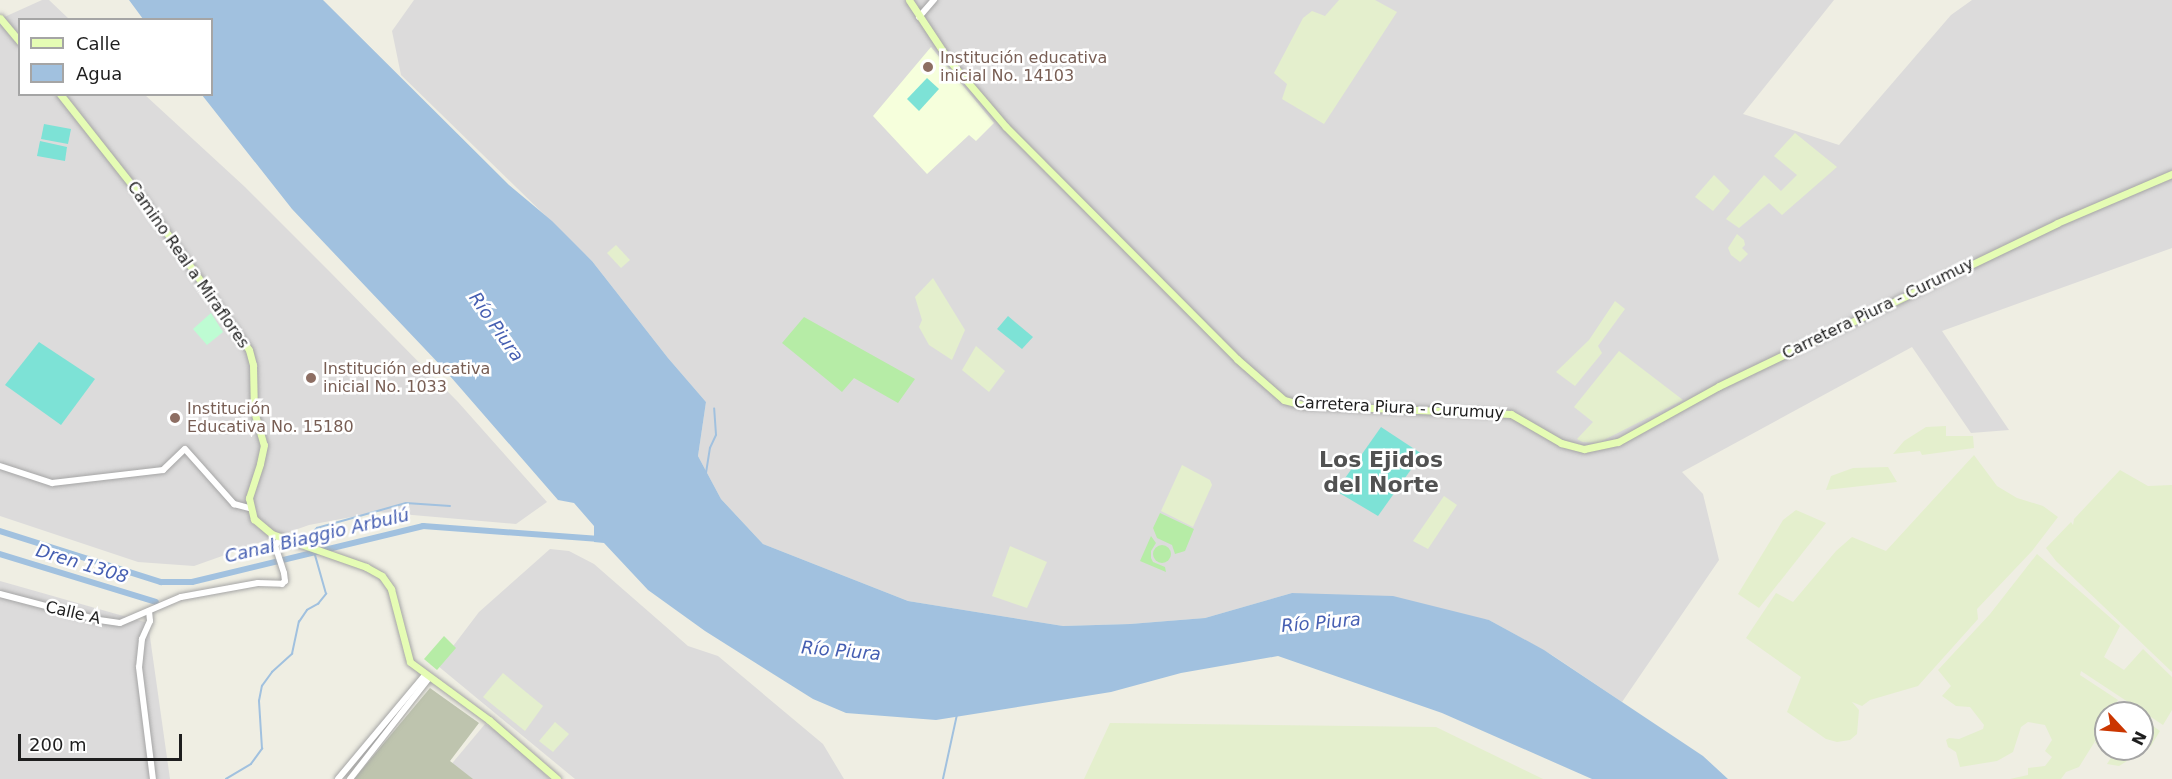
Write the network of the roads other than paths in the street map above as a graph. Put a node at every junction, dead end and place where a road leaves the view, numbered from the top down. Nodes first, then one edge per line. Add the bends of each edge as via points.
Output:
1 (909, 0) edge
2 (934, 0) edge
3 (919, 17) junction
4 (0, 18) edge
5 (18, 40) edge
6 (62, 96) edge
7 (2172, 174) edge
8 (0, 466) edge
9 (249, 508) junction
10 (281, 538) junction
11 (0, 594) edge
12 (147, 612) junction
13 (427, 676) junction
14 (153, 779) edge
15 (338, 779) edge
16 (350, 779) edge
17 (557, 779) edge

1 - 3 main road, Carretera Piura - Curumuy
2 - 3 street
3 - 7 main road, Carretera Piura - Curumuy via 948,59 1011,132 1284,400 1303,405 1511,414 1560,443 1584,449 1618,442 1729,380 2057,223
4 - 5 main road
6 - 9 main road, Camino Real a Miraflores via 143,199 249,350 254,411 264,445
8 - 9 street via 60,483 163,470 185,449 234,504
9 - 10 main road via 259,525
10 - 12 street, Calle A via 275,546 285,573 282,584 258,583 181,597
10 - 13 main road via 357,563 387,582 407,655
11 - 12 street, Calle A via 99,620 120,622
12 - 14 street via 150,621 142,639 139,668
13 - 15 street
13 - 16 street
13 - 17 main road via 489,720

